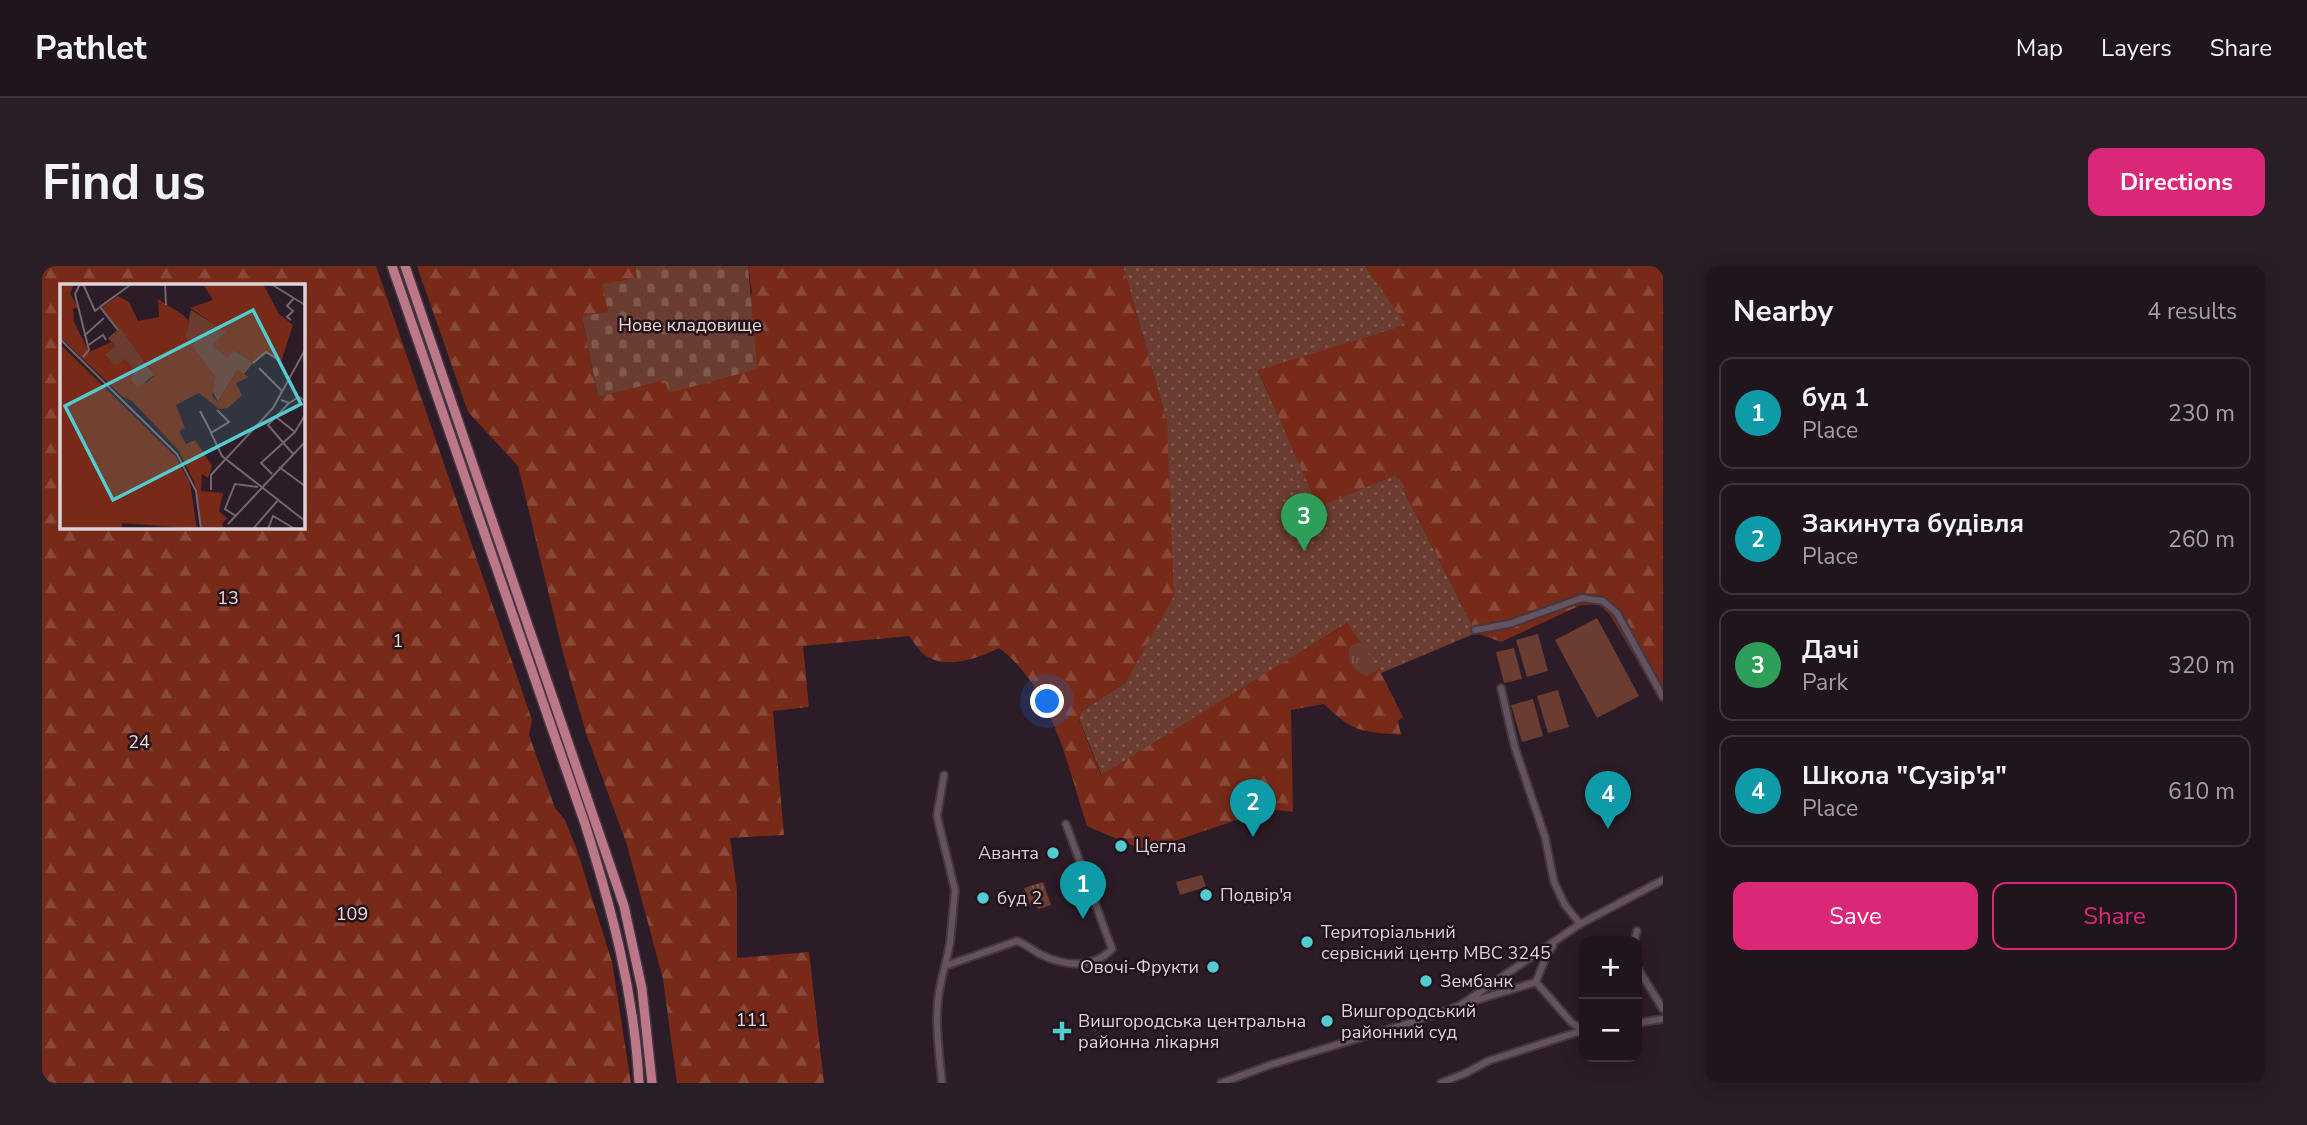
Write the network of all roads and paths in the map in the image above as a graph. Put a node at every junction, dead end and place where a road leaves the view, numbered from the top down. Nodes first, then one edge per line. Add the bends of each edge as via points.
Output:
1 (392, 266) edge
2 (405, 266) edge
3 (1475, 630) dead end
4 (1501, 688) dead end
5 (1663, 697) edge
6 (944, 775) dead end
7 (1066, 824) dead end
8 (1663, 880) edge
9 (1580, 924) junction
10 (1637, 931) dead end
11 (1636, 936) edge
12 (1556, 941) junction
13 (945, 966) junction
14 (1642, 975) edge
15 (1536, 982) junction
16 (1458, 1006) junction
17 (1663, 1009) edge
18 (1663, 1019) edge
19 (1642, 1022) edge
20 (1579, 1027) edge
21 (1579, 1032) edge
22 (639, 1083) edge
23 (652, 1083) edge
24 (942, 1083) edge
25 (1221, 1083) edge
26 (1444, 1083) edge

1 - 22 main road via 611,908 630,992
2 - 23 main road via 624,906 642,989
3 - 5 street via 1509,624 1582,598 1603,601 1617,614
4 - 9 street via 1554,881
6 - 13 street via 937,816 955,890
7 - 13 street via 1112,950 1081,965 1041,955 1017,941
8 - 9 street
9 - 12 street
10 - 11 street
12 - 15 street
12 - 16 street
13 - 24 street via 935,1026
14 - 17 street
15 - 16 street
15 - 20 street
16 - 25 street
18 - 19 street
21 - 26 street via 1488,1060

